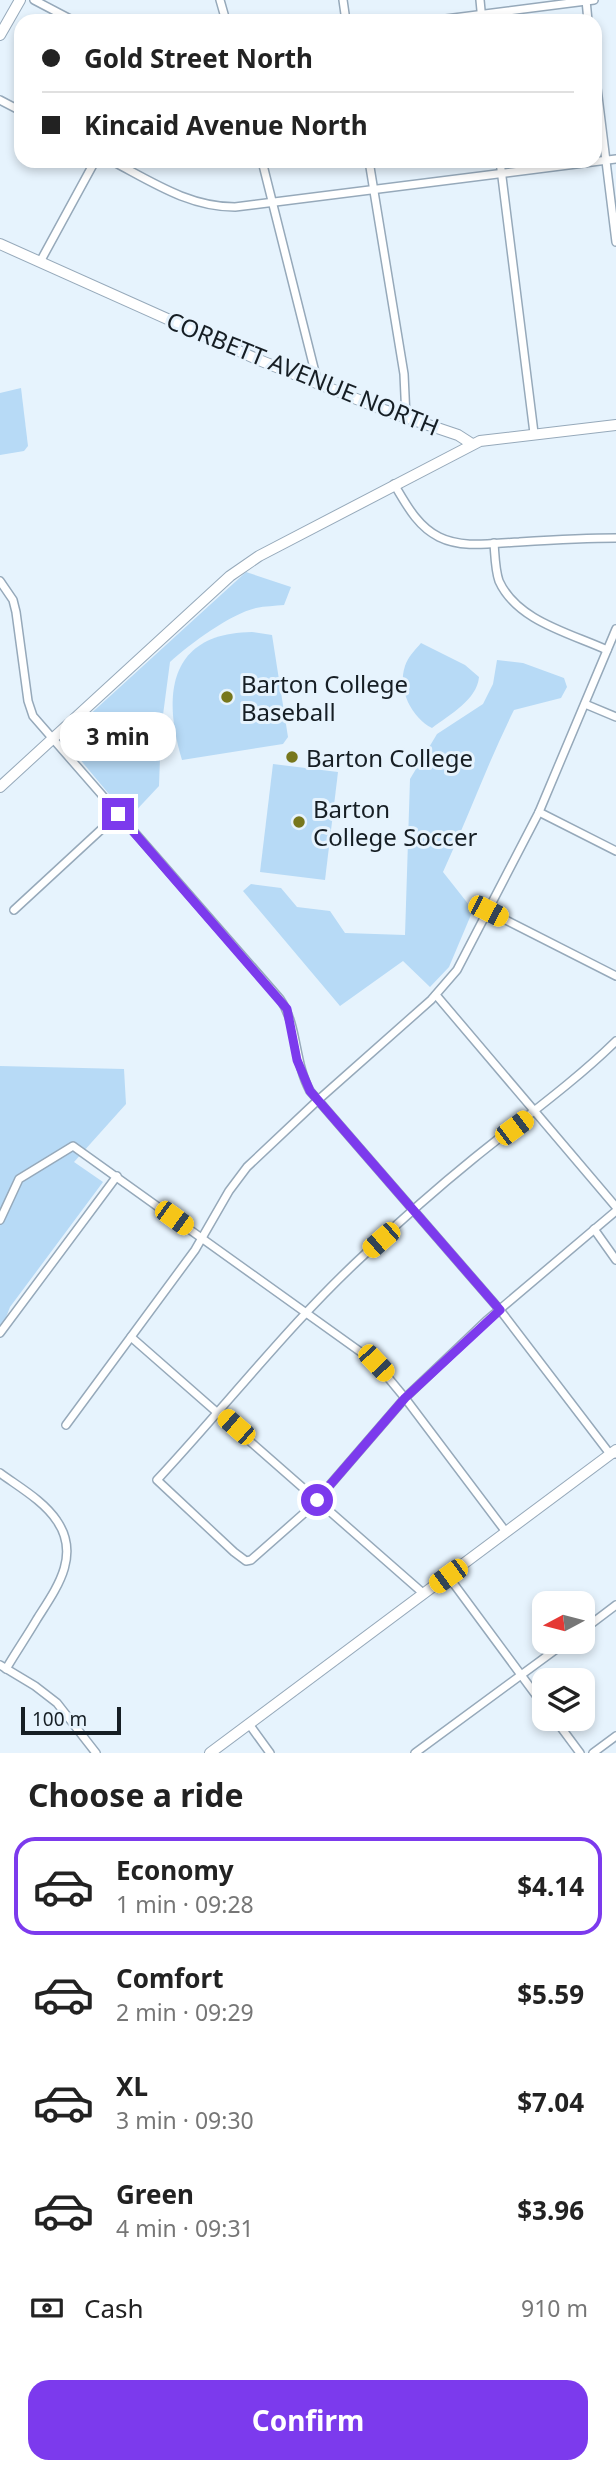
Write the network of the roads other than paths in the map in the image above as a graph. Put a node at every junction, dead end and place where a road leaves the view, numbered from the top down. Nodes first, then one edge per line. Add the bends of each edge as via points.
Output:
1 (20, 0) edge
2 (34, 0) edge
3 (588, 0) edge
4 (61, 14) edge
5 (506, 14) edge
6 (0, 35) edge
7 (602, 128) edge
8 (616, 159) edge
9 (602, 160) edge
10 (606, 160) junction
11 (91, 168) edge
12 (125, 168) edge
13 (264, 168) edge
14 (370, 168) edge
15 (501, 168) edge
16 (541, 168) edge
17 (501, 173) junction
18 (373, 189) junction
19 (272, 202) junction
20 (616, 242) edge
21 (0, 244) edge
22 (40, 262) junction
23 (318, 384) junction
24 (406, 418) junction
25 (616, 425) edge
26 (534, 433) junction
27 (472, 444) junction
28 (394, 484) junction
29 (616, 538) edge
30 (494, 543) junction
31 (0, 581) edge
32 (616, 629) edge
33 (607, 649) junction
34 (585, 704) junction
35 (616, 717) edge
36 (51, 738) junction
37 (0, 787) edge
38 (539, 812) junction
39 (118, 814) junction
40 (616, 852) edge
41 (15, 910) dead end
42 (488, 911) junction
43 (616, 976) edge
44 (436, 995) junction
45 (616, 1041) edge
46 (317, 1101) junction
47 (535, 1112) junction
48 (117, 1176) junction
49 (616, 1209) edge
50 (414, 1211) junction
51 (0, 1220) edge
52 (594, 1229) junction
53 (203, 1239) junction
54 (616, 1260) edge
55 (500, 1310) junction
56 (306, 1313) junction
57 (0, 1333) edge
58 (131, 1337) junction
59 (405, 1398) junction
60 (219, 1413) junction
61 (66, 1425) dead end
62 (614, 1452) edge
63 (0, 1473) edge
64 (317, 1500) junction
65 (506, 1532) junction
66 (448, 1576) junction
67 (424, 1594) junction
68 (616, 1605) edge
69 (595, 1621) edge
70 (549, 1654) edge
71 (3, 1667) edge
72 (520, 1675) junction
73 (532, 1690) edge
74 (249, 1724) junction
75 (564, 1731) edge
76 (616, 1737) edge
77 (96, 1753) edge
78 (210, 1753) edge
79 (270, 1753) edge
80 (415, 1753) edge
81 (580, 1753) edge
82 (593, 1753) edge

1 - 6 street
2 - 4 street
3 - 5 street
7 - 10 street
8 - 10 street
9 - 10 street
10 - 20 street
11 - 22 street
12 - 19 street via 180,197 206,205
13 - 19 street
14 - 18 street
15 - 17 street
16 - 17 street
17 - 18 street
17 - 26 street
18 - 19 street
18 - 24 street via 404,374
19 - 23 street
21 - 22 street, CORBETT AVENUE NORTH
22 - 23 street, CORBETT AVENUE NORTH
23 - 24 street, CORBETT AVENUE NORTH
24 - 27 street, CORBETT AVENUE NORTH
25 - 26 street
26 - 27 street
27 - 28 street
28 - 30 street via 414,516 440,537 465,544
28 - 36 street via 240,568
29 - 30 street
30 - 33 street via 499,580 517,606
31 - 36 street via 13,601 31,711
32 - 33 street
33 - 34 street
34 - 35 street
34 - 38 street
36 - 37 street
36 - 39 street
38 - 40 street
38 - 42 street
39 - 41 street
39 - 46 street via 287,1009 303,1077
42 - 43 street
42 - 44 street via 457,970
44 - 46 street
44 - 47 street
45 - 47 street
46 - 50 street
46 - 53 street via 247,1167
47 - 49 street
47 - 50 street
48 - 51 street via 73,1146 19,1179
48 - 53 street
48 - 57 street
49 - 52 street
50 - 55 street
50 - 56 street
52 - 54 street
52 - 55 street
53 - 56 street
53 - 58 street
55 - 59 street
55 - 62 street
56 - 59 street via 376,1363
56 - 60 street
58 - 60 street
58 - 61 street
59 - 64 street
59 - 65 street
60 - 64 street
60 - 64 street via 157,1480 234,1552 249,1560
62 - 65 street
63 - 71 street via 52,1515 67,1548 62,1579
64 - 67 street
65 - 66 street
66 - 67 street
66 - 72 street
67 - 74 street
68 - 69 street
70 - 72 street
71 - 77 street via 57,1703
72 - 73 street
72 - 80 street
74 - 78 street
74 - 79 street
75 - 81 street
76 - 82 street

